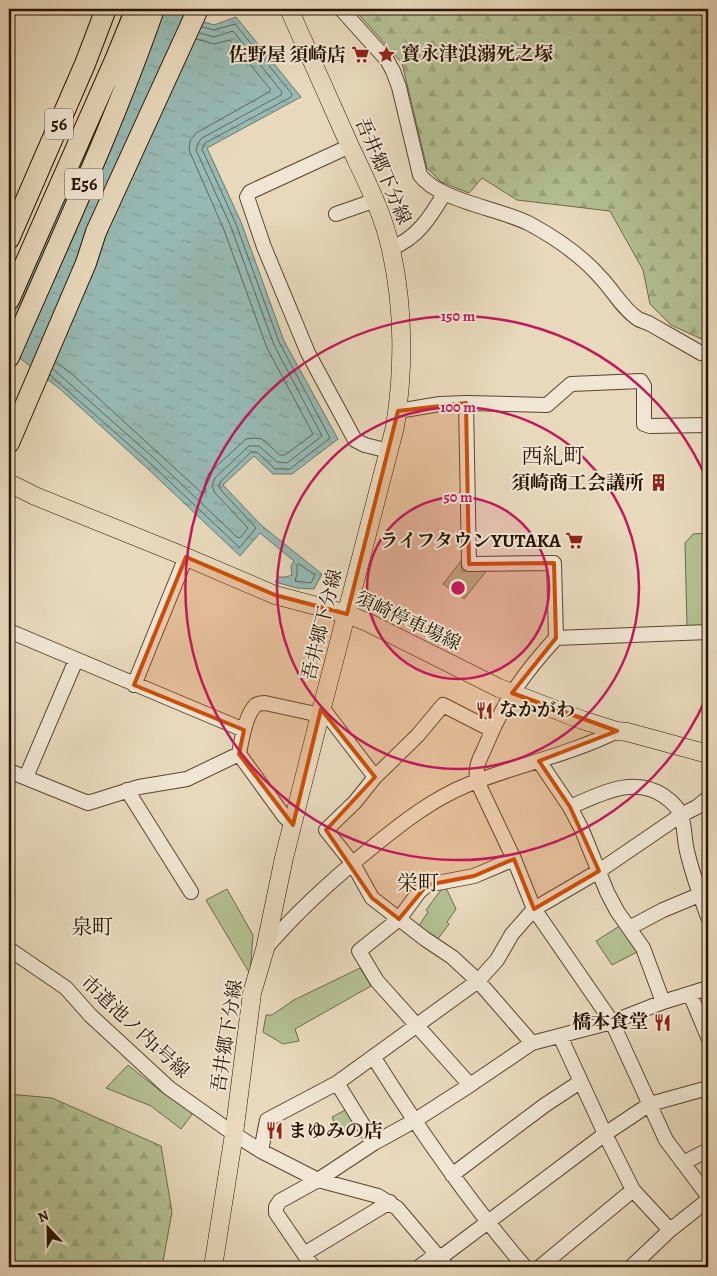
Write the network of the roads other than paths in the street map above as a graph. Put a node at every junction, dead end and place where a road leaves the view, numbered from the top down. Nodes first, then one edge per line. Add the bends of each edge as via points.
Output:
1 (106, 9) edge
2 (136, 9) edge
3 (154, 9) edge
4 (198, 9) edge
5 (289, 9) edge
6 (341, 9) edge
7 (350, 146) junction
8 (444, 194) junction
9 (376, 200) junction
10 (336, 214) dead end
11 (9, 239) edge
12 (391, 248) junction
13 (9, 300) edge
14 (708, 355) edge
15 (9, 356) edge
16 (466, 403) junction
17 (398, 411) junction
18 (708, 425) edge
19 (9, 443) edge
20 (389, 451) junction
21 (9, 483) edge
22 (186, 557) junction
23 (347, 614) junction
24 (9, 631) edge
25 (708, 632) edge
26 (556, 638) junction
27 (76, 660) junction
28 (134, 685) junction
29 (511, 692) junction
30 (321, 714) junction
31 (244, 730) junction
32 (492, 730) junction
33 (616, 731) junction
34 (239, 754) junction
35 (708, 754) edge
36 (539, 760) junction
37 (9, 771) edge
38 (375, 776) junction
39 (26, 777) junction
40 (477, 782) junction
41 (127, 790) junction
42 (708, 798) edge
43 (570, 808) junction
44 (681, 815) junction
45 (292, 825) junction
46 (514, 859) junction
47 (352, 864) junction
48 (599, 870) junction
49 (191, 892) dead end
50 (699, 895) junction
51 (534, 909) junction
52 (708, 917) edge
53 (399, 919) junction
54 (629, 928) junction
55 (265, 949) junction
56 (11, 954) edge
57 (478, 981) junction
58 (708, 988) edge
59 (690, 994) junction
60 (663, 1002) junction
61 (612, 1022) junction
62 (417, 1026) junction
63 (560, 1036) junction
64 (708, 1037) edge
65 (532, 1043) junction
66 (374, 1058) junction
67 (580, 1082) junction
68 (337, 1083) junction
69 (470, 1085) junction
70 (708, 1088) edge
71 (650, 1104) junction
72 (414, 1121) junction
73 (234, 1134) junction
74 (605, 1134) junction
75 (374, 1143) junction
76 (708, 1150) edge
77 (261, 1151) junction
78 (683, 1163) junction
79 (452, 1175) junction
80 (318, 1180) junction
81 (633, 1190) junction
82 (708, 1196) edge
83 (708, 1200) edge
84 (390, 1202) junction
85 (488, 1224) junction
86 (670, 1230) junction
87 (304, 1254) junction
88 (441, 1260) edge
89 (214, 1267) edge
90 (312, 1267) edge
91 (419, 1267) edge
92 (524, 1267) edge
93 (540, 1267) edge
94 (631, 1267) edge

1 - 11 highway, 56
2 - 13 highway
3 - 15 highway, E56 via 102,141
4 - 19 highway via 96,232 86,263
5 - 7 main road, 吾井郷下分線
6 - 8 street via 387,60 399,87 420,175 426,183
7 - 9 main road, 吾井郷下分線
7 - 20 street via 250,192 247,197 264,248 308,353 355,440
8 - 12 street via 414,236
8 - 14 street via 530,224 590,265 638,319
9 - 10 street
9 - 12 main road, 吾井郷下分線
12 - 17 main road, 吾井郷下分線 via 400,325
16 - 17 street
16 - 18 street via 547,405 571,384 641,381 644,386 644,424
16 - 26 street via 469,564 554,563
17 - 20 main road, 吾井郷下分線
20 - 23 main road, 吾井郷下分線
21 - 22 main road, 須崎停車場線
22 - 23 main road, 須崎停車場線 via 275,595
22 - 28 street
23 - 29 main road, 須崎停車場線
23 - 30 main road, 吾井郷下分線
24 - 27 street
25 - 26 street
26 - 29 street
27 - 28 street
27 - 39 street
28 - 31 street
29 - 32 street
29 - 33 main road, 須崎停車場線
30 - 31 street via 265,703 254,707
30 - 38 street
30 - 45 main road, 吾井郷下分線
31 - 34 street
32 - 38 street via 443,705 418,735
32 - 40 street via 476,769
33 - 35 main road, 須崎停車場線
33 - 36 street
34 - 41 street via 187,779
34 - 45 street
36 - 40 street
36 - 43 street
37 - 39 street
38 - 47 street via 355,802 326,830
39 - 41 street via 85,803
40 - 46 street
40 - 47 street via 436,800
41 - 49 street
42 - 44 street
43 - 44 street via 609,790 637,786 654,789 674,804
43 - 48 street
44 - 48 street
44 - 50 street
45 - 55 main road, 吾井郷下分線
46 - 51 street
46 - 53 street via 474,876 427,886
47 - 53 street via 372,898
47 - 55 street via 287,923
48 - 51 street
48 - 54 street via 607,892
50 - 52 street
50 - 54 street
51 - 57 street
51 - 61 street
53 - 57 street via 452,957
53 - 62 street via 358,951 376,981
54 - 60 street via 643,948
55 - 73 main road, 吾井郷下分線 via 252,993
56 - 73 street, 市道池ノ内1号線 via 66,988 90,1015 169,1088
57 - 62 street
57 - 65 street
58 - 59 street
59 - 60 street
59 - 64 street
60 - 61 street
61 - 63 street
61 - 71 street
62 - 66 street
62 - 69 street
63 - 65 street
63 - 67 street
65 - 69 street
66 - 68 street
66 - 72 street
67 - 74 street
67 - 79 street
68 - 75 street
68 - 77 street via 267,1120
69 - 72 street
70 - 71 street
71 - 74 street
71 - 78 street via 666,1140
72 - 75 street
72 - 79 street
73 - 77 street, 市道池ノ内1号線
73 - 89 main road, 吾井郷下分線
74 - 81 street
74 - 85 street
75 - 80 street
76 - 78 street
77 - 80 street, 市道池ノ内1号線
78 - 82 street
79 - 85 street
80 - 84 street, 市道池ノ内1号線
80 - 87 street via 280,1201 276,1207 282,1224
81 - 86 street
81 - 93 street
83 - 86 street
84 - 87 street
84 - 88 street
85 - 88 street
85 - 92 street
86 - 94 street
87 - 90 street
88 - 91 street

